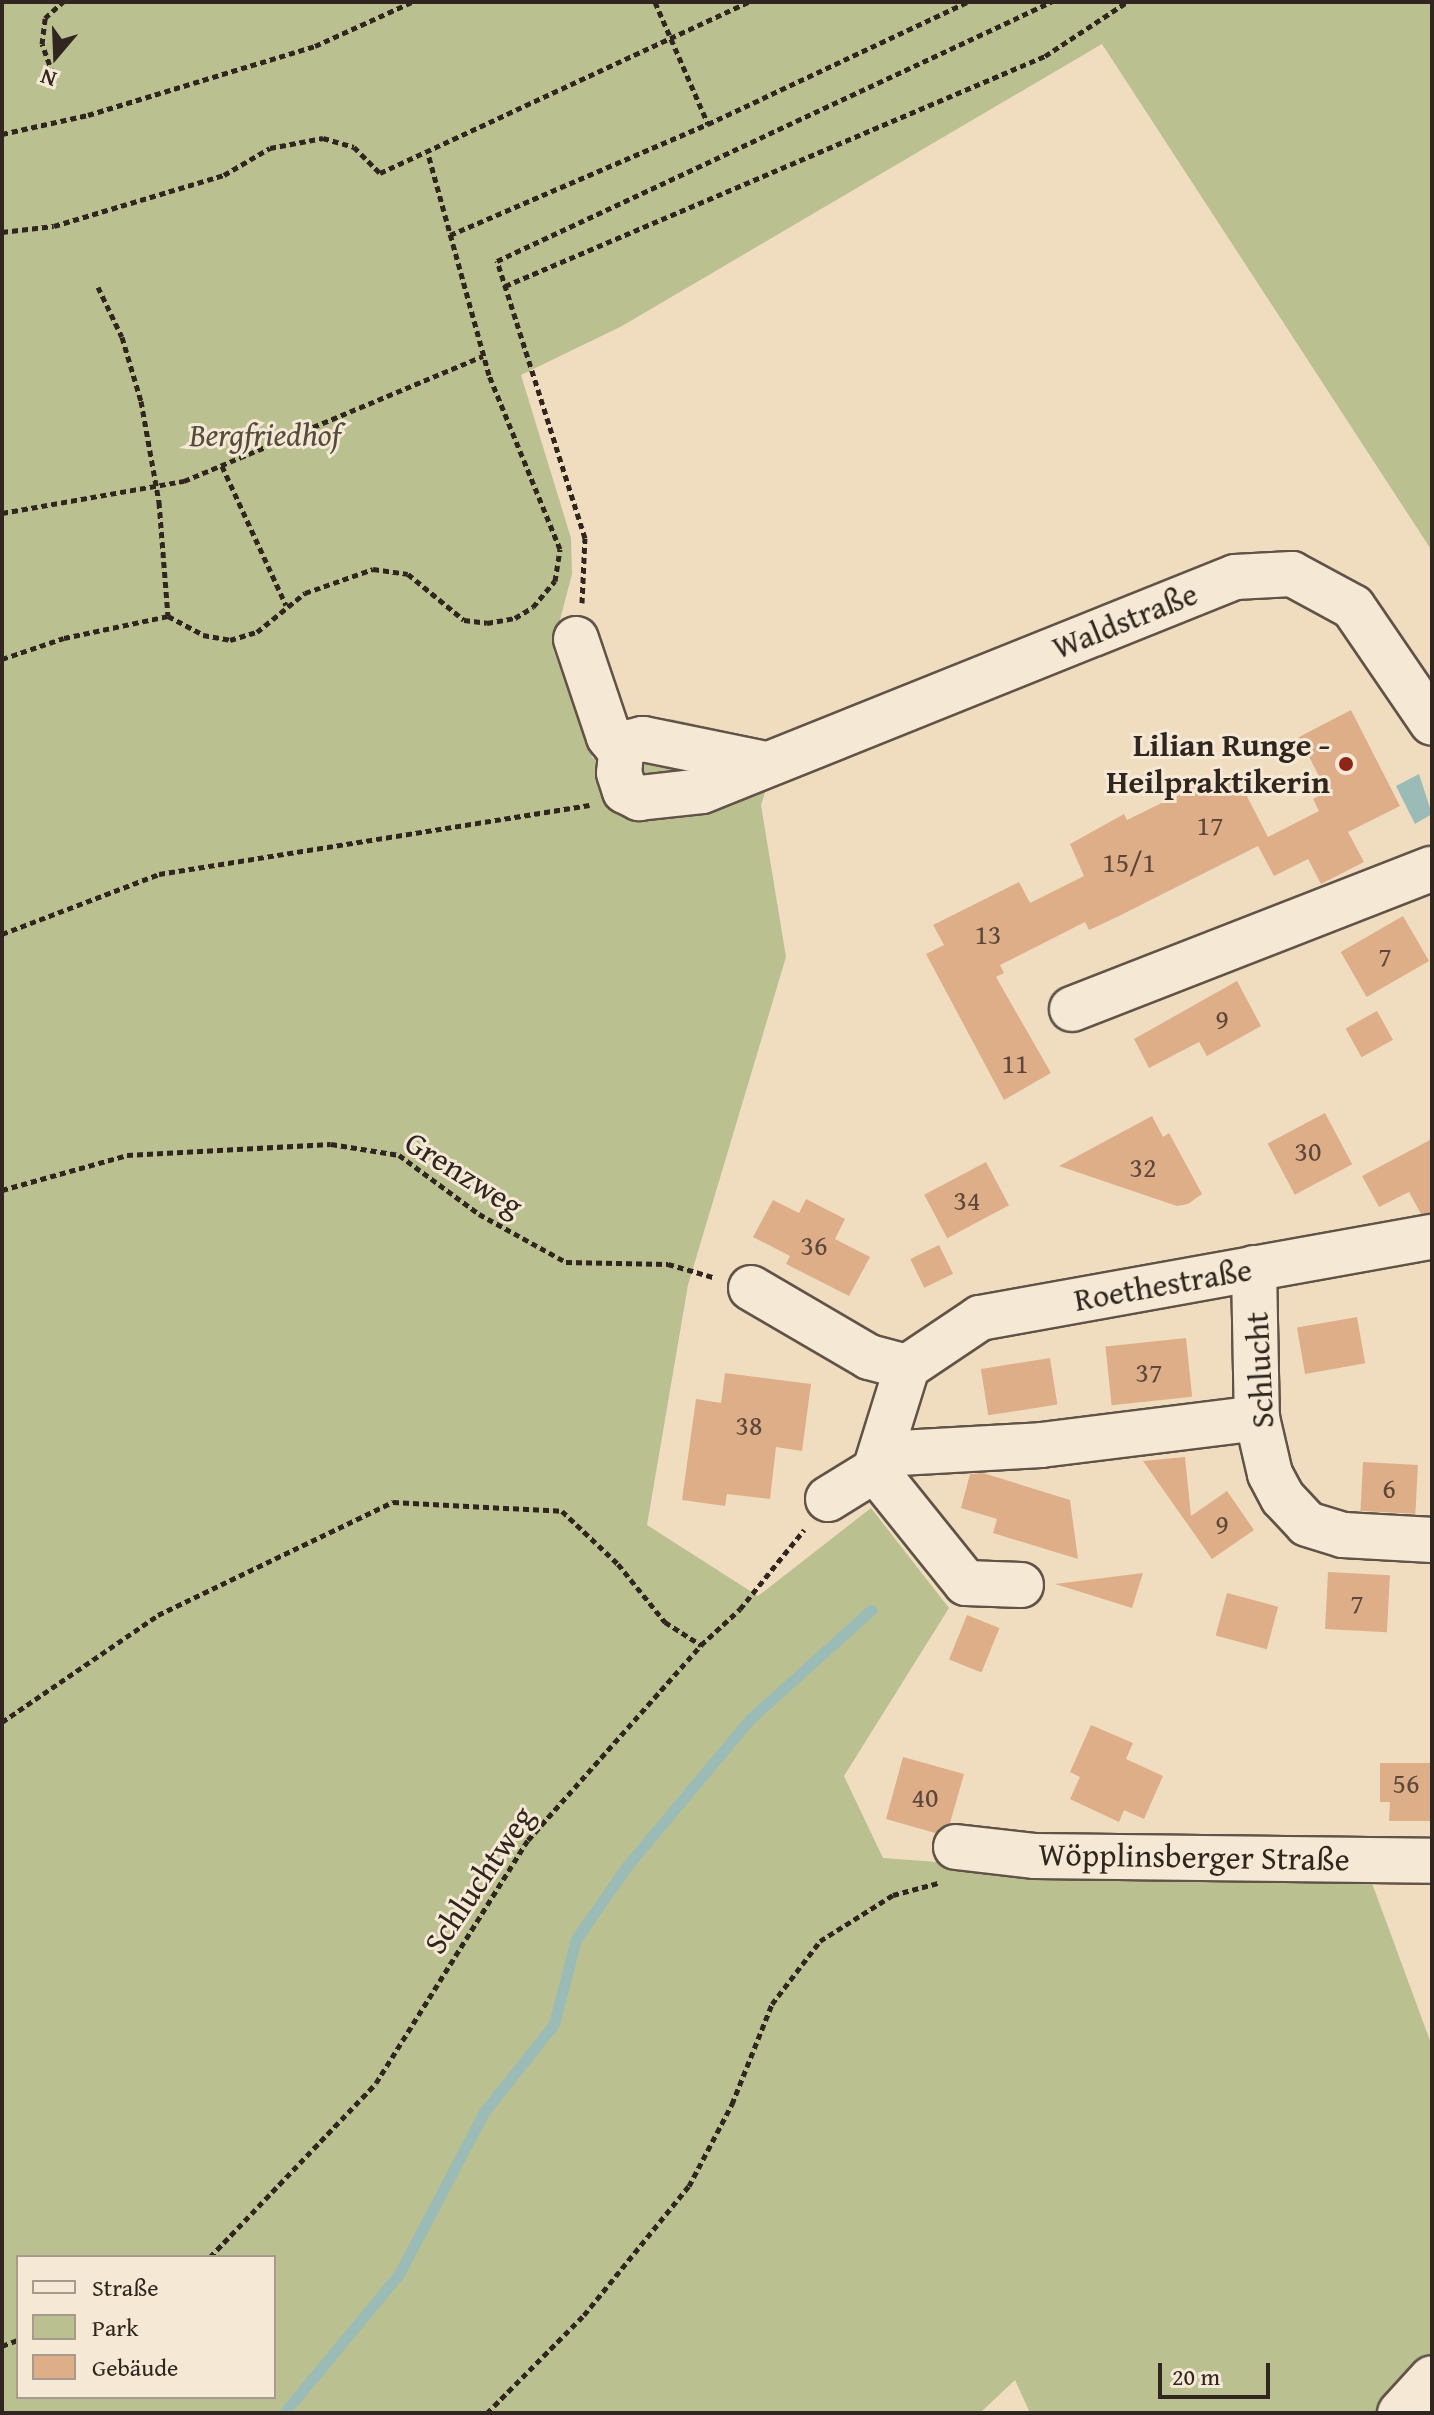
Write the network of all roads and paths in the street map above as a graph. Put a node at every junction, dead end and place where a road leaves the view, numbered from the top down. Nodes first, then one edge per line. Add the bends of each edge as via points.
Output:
1 (63, 2) edge
2 (412, 2) edge
3 (655, 2) edge
4 (748, 2) edge
5 (967, 2) edge
6 (1051, 2) edge
7 (1127, 2) edge
8 (671, 41) junction
9 (53, 74) dead end
10 (708, 124) junction
11 (2, 134) edge
12 (428, 154) junction
13 (2, 232) edge
14 (450, 235) junction
15 (505, 286) junction
16 (98, 287) dead end
17 (483, 356) junction
18 (222, 466) junction
19 (157, 487) junction
20 (2, 513) edge
21 (286, 605) junction
22 (168, 616) junction
23 (576, 639) joint
24 (2, 659) edge
25 (1432, 723) edge
26 (621, 752) junction
27 (766, 764) junction
28 (639, 798) junction
29 (1432, 869) edge
30 (2, 934) edge
31 (1072, 1009) dead end
32 (2, 1190) edge
33 (1432, 1237) edge
34 (1254, 1268) junction
35 (751, 1288) joint
36 (907, 1367) junction
37 (1257, 1418) junction
38 (879, 1462) junction
39 (828, 1499) joint
40 (1432, 1540) edge
41 (1021, 1585) dead end
42 (701, 1645) junction
43 (2, 1722) edge
44 (1432, 1861) edge
45 (953, 1863) joint
46 (212, 2255) edge
47 (1432, 2378) edge
48 (487, 2413) edge
49 (1400, 2413) edge

1 - 9 path via 45,18 42,44
2 - 11 path via 315,46 88,115
3 - 8 path
4 - 8 path
5 - 10 path
6 - 15 path via 497,261
7 - 15 path via 1045,56
8 - 10 path
8 - 12 path
10 - 14 path
12 - 13 path via 380,173 354,147 323,138 270,148 224,175 54,226
12 - 14 path
14 - 17 path
15 - 23 path via 585,538 587,576
16 - 19 path via 122,337
17 - 18 path
17 - 21 path via 560,549 555,581 524,612 487,623 464,620 423,583 390,567 339,577
18 - 19 path
18 - 21 path
19 - 20 path
19 - 22 path
21 - 22 path via 257,632 230,640 203,635
22 - 24 path via 64,638
23 - 26 street via 609,737
25 - 27 street, Waldstraße via 1353,607 1292,574 1235,577
26 - 27 street via 630,742 643,739
26 - 28 street via 619,773 625,791
27 - 28 street, Waldstraße via 702,791
28 - 30 path via 159,874
29 - 31 street
32 - 35 path, Grenzweg via 127,1155 331,1144 399,1155 479,1214 566,1262 668,1264
33 - 34 street, Roethestraße
34 - 36 street, Roethestraße via 980,1318
34 - 37 street, Schlucht
35 - 36 street via 869,1357
36 - 38 street
37 - 38 street
37 - 40 street, Schlucht via 1270,1474 1307,1524 1343,1535
38 - 39 street
38 - 41 street via 966,1583
39 - 42 path, Schluchtweg via 740,1609
42 - 43 path via 665,1622 618,1564 562,1511 393,1502 158,1615
42 - 46 path, Schluchtweg via 528,1840 376,2083
44 - 45 street, Wöpplinsberger Straße via 1035,1856
45 - 48 path via 820,1941 772,2004 732,2104 689,2186 584,2315
47 - 49 street

